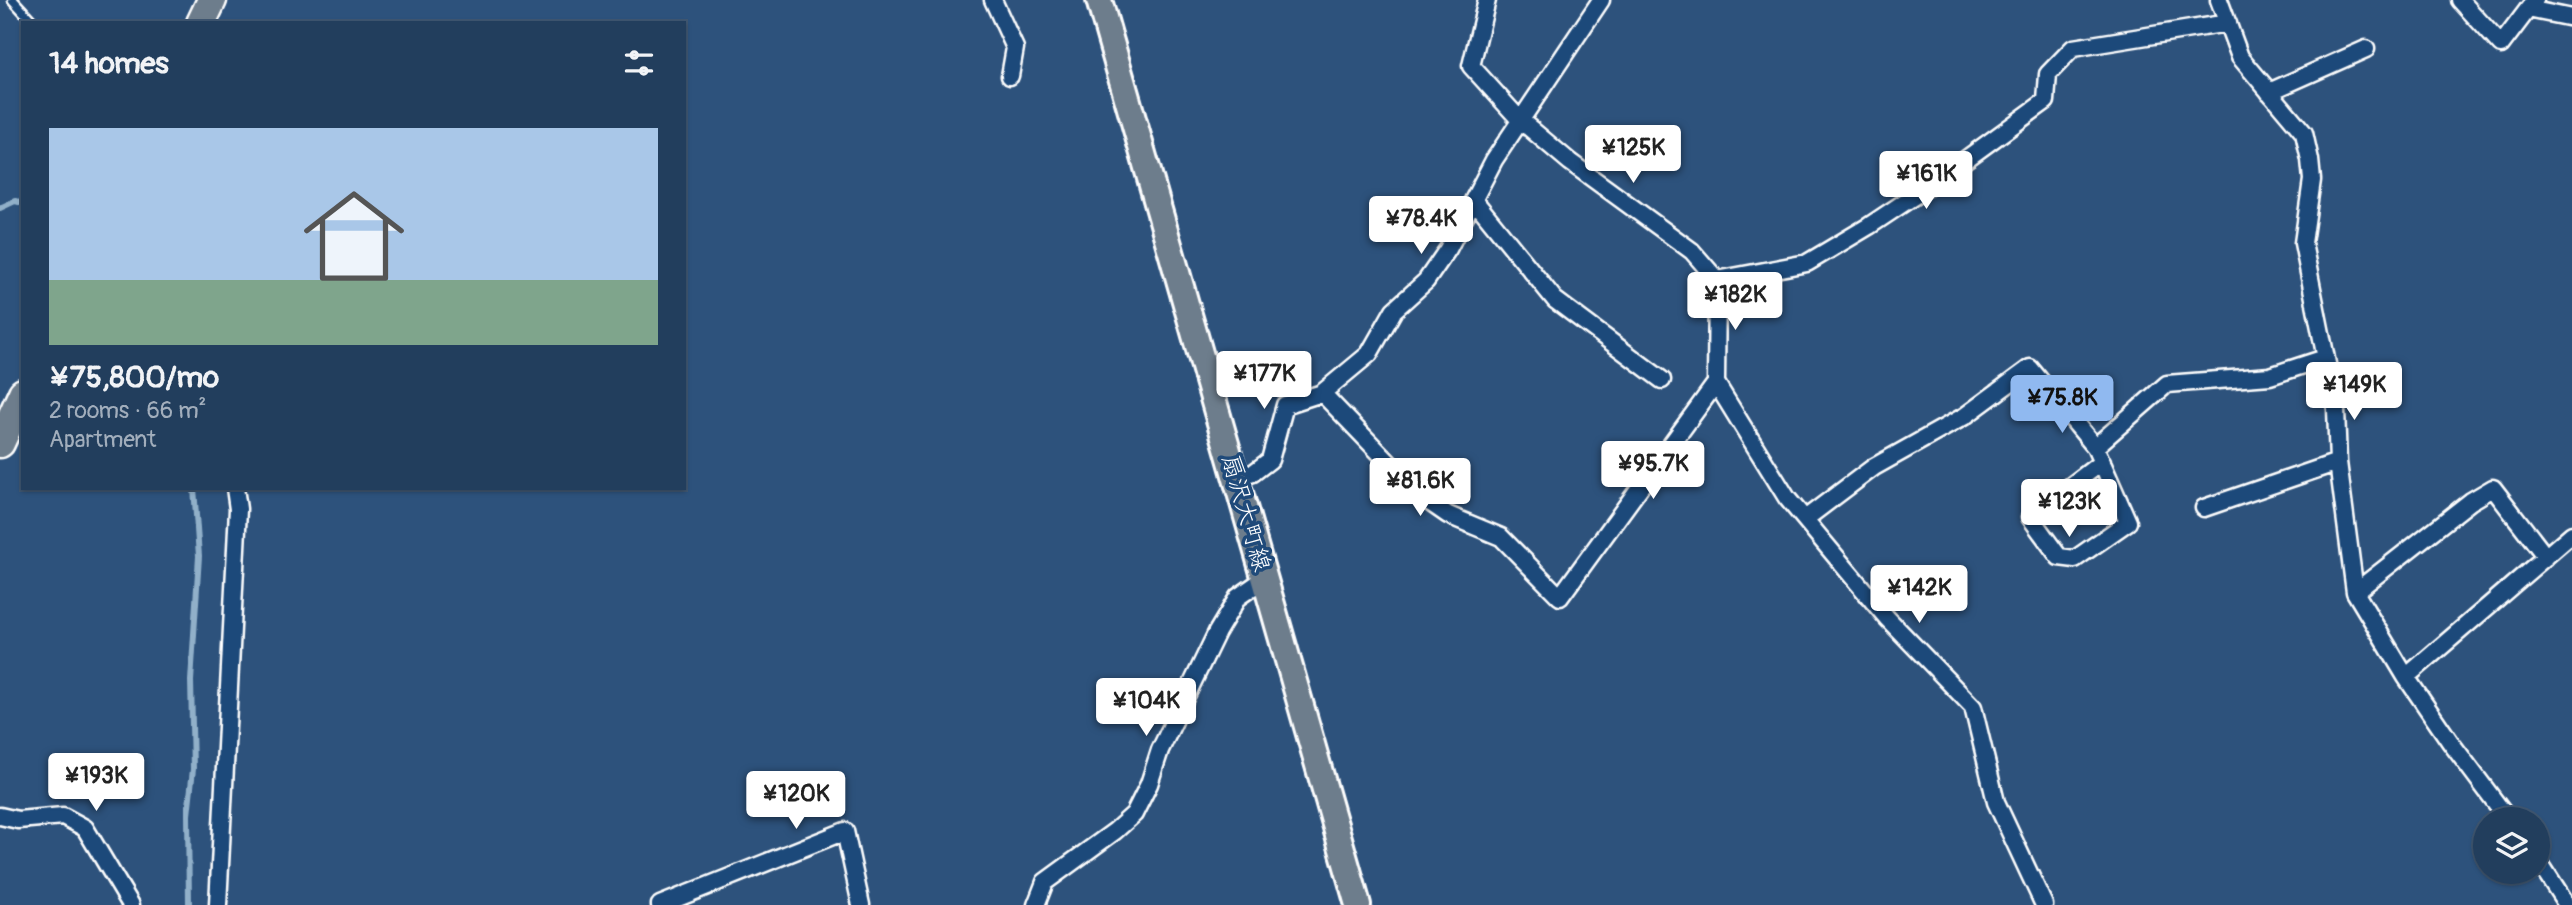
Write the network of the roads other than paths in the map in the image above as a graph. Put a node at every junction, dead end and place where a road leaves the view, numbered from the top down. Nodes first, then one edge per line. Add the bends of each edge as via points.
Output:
1 (13, 0) edge
2 (212, 0) edge
3 (993, 0) edge
4 (1099, 0) edge
5 (1487, 0) edge
6 (1601, 0) edge
7 (2460, 0) edge
8 (2221, 1) edge
9 (2532, 4) edge
10 (2572, 18) edge
11 (32, 21) edge
12 (202, 21) edge
13 (2228, 23) junction
14 (2365, 49) dead end
15 (1010, 76) dead end
16 (2269, 92) junction
17 (1520, 120) junction
18 (1474, 200) junction
19 (1717, 281) junction
20 (2325, 358) junction
21 (1662, 380) dead end
22 (1716, 383) junction
23 (1322, 393) junction
24 (21, 397) edge
25 (0, 443) edge
26 (2098, 455) junction
27 (2338, 462) junction
28 (1236, 480) junction
29 (235, 490) edge
30 (2204, 508) dead end
31 (1805, 519) junction
32 (2572, 534) edge
33 (2546, 556) junction
34 (1264, 579) junction
35 (2355, 592) junction
36 (2406, 677) junction
37 (2499, 807) edge
38 (0, 816) edge
39 (2550, 872) edge
40 (2564, 886) edge
41 (131, 905) edge
42 (218, 905) edge
43 (660, 905) edge
44 (861, 905) edge
45 (1036, 905) edge
46 (1358, 905) edge
47 (2044, 905) edge
48 (2567, 905) edge

1 - 11 lane
2 - 12 highway
3 - 15 street via 1015,48
4 - 28 main road, 扇沢大町線
5 - 17 street via 1471,66
6 - 17 street
7 - 9 street via 2501,45
8 - 13 street
9 - 10 street
13 - 16 street via 2240,57
13 - 19 street via 2073,48 2048,74 2046,102 1870,226 1807,263
14 - 16 street
16 - 20 street via 2304,134 2310,160 2304,243
17 - 18 street
17 - 19 street via 1692,251
18 - 21 street via 1555,300
18 - 23 street via 1448,249 1426,281 1394,310 1369,354
19 - 22 street
20 - 26 street via 2270,376 2167,384
20 - 27 street via 2336,408
22 - 23 street via 1560,597 1501,537 1448,515 1422,496
22 - 31 street via 1787,498
23 - 28 street via 1285,405 1270,460
24 - 25 highway
26 - 26 street via 2128,523 2075,559 2059,557 2030,517
26 - 31 street via 2030,368 1965,416 1874,467
27 - 30 street
27 - 35 street
28 - 34 main road, 扇沢大町線
29 - 42 street via 239,509
31 - 47 street via 1887,618 1973,707 1996,802
32 - 33 street
33 - 35 street via 2493,488
33 - 36 street
34 - 45 street via 1238,597 1216,632 1134,814 1045,882
34 - 46 main road, 扇沢大町線
35 - 36 street
36 - 37 street
38 - 41 street via 18,820 63,816 85,828
39 - 40 street
40 - 48 street
43 - 44 street via 845,831

